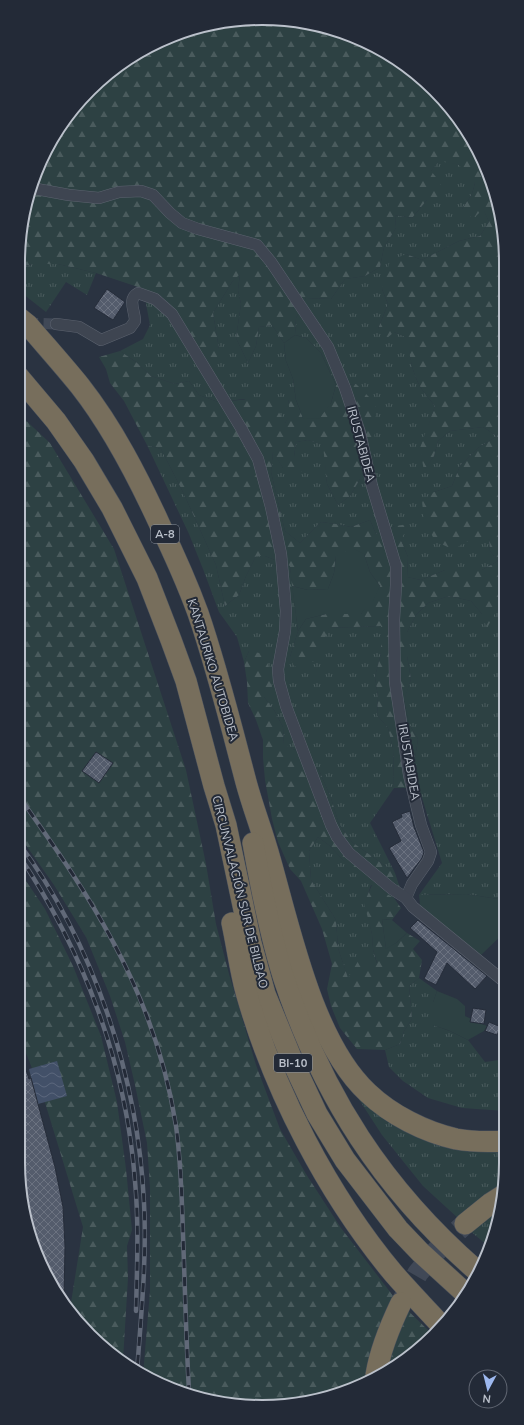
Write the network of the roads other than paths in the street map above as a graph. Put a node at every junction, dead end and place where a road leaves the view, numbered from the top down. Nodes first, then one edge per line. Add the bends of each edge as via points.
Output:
1 (37, 189) edge
2 (25, 323) edge
3 (56, 324) tunnel mouth
4 (25, 384) edge
5 (246, 785) junction
6 (214, 786) junction
7 (406, 898) junction
8 (499, 976) edge
9 (499, 1141) edge
10 (496, 1199) edge
11 (465, 1224) tunnel mouth
12 (475, 1268) edge
13 (462, 1290) edge
14 (401, 1303) tunnel mouth
15 (438, 1321) edge
16 (377, 1370) edge

1 - 7 street, IRUSTABIDEA via 99,198 119,192 141,191 153,195 182,223 198,230 257,245 328,347 360,433 372,486 396,566 395,682 409,775 430,852 428,861
2 - 5 highway, KANTAURIKO AUTOBIDEA / A-8 via 80,387 111,430 146,494 174,553 197,612 229,716
3 - 7 street via 79,327 101,340 130,328 135,321 131,300 138,293 155,298 172,314 190,343 258,460 281,554 286,611 278,669 279,681 331,825 349,853
4 - 6 highway via 56,420 84,460 112,508 147,578 186,681
5 - 9 highway via 266,843 309,992 324,1028 352,1075 384,1106 431,1131 457,1139
5 - 12 highway, BI-10 via 253,844 273,937 284,977 318,1066 339,1106 376,1163 428,1225
6 - 13 highway, CIRCUNVALACIÓN SUR DE BILBAO / BI-10 via 226,825 251,943 265,994 317,1114 345,1160 398,1229
6 - 15 highway via 216,826 245,991 265,1050 291,1111 327,1179 389,1267
7 - 8 street via 413,907
10 - 11 highway
14 - 16 highway via 391,1325

